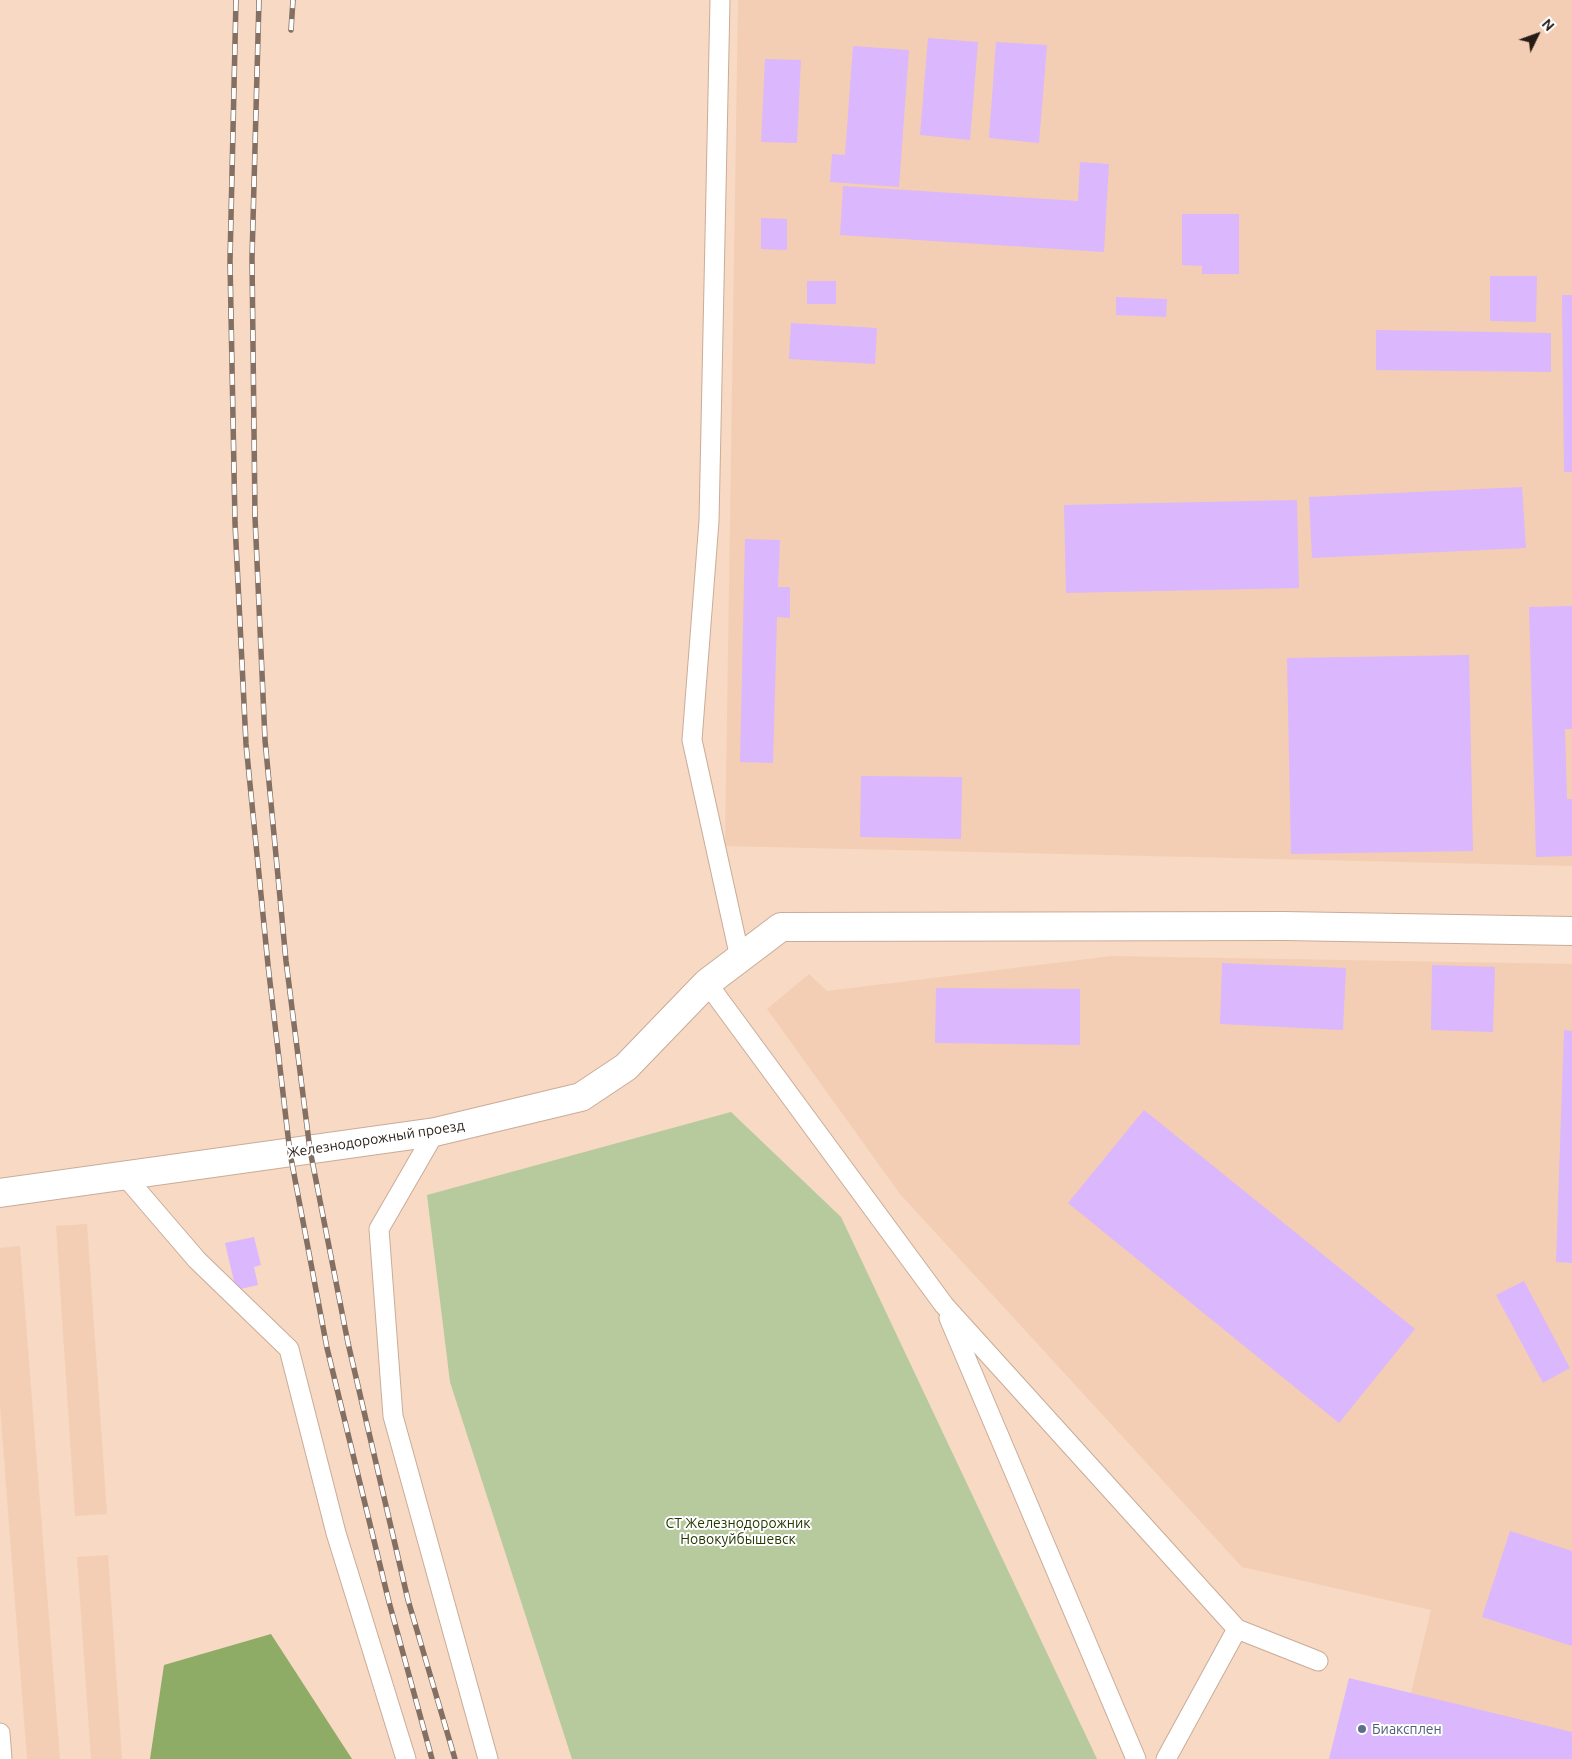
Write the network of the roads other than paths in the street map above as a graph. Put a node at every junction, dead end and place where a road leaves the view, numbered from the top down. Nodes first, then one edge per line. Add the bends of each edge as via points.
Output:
1 (720, 0) edge
2 (1572, 931) edge
3 (740, 958) junction
4 (707, 983) junction
5 (435, 1132) junction
6 (124, 1176) junction
7 (0, 1193) edge
8 (944, 1305) junction
9 (1237, 1629) junction
10 (1318, 1661) dead end
11 (0, 1733) edge
12 (2, 1759) edge
13 (406, 1759) edge
14 (488, 1759) edge
15 (1136, 1759) edge
16 (1166, 1759) edge

1 - 3 lane via 709,521 692,740
2 - 3 street, Железнодорожный проезд via 1284,926 781,927
3 - 4 street, Железнодорожный проезд
4 - 5 street, Железнодорожный проезд via 626,1067 581,1097
4 - 8 lane
5 - 6 street, Железнодорожный проезд
5 - 14 lane via 379,1230 393,1416
6 - 7 street, Железнодорожный проезд
6 - 13 lane via 197,1260 289,1349 336,1533
8 - 9 lane
8 - 15 lane
9 - 10 lane
9 - 16 lane
11 - 12 lane

